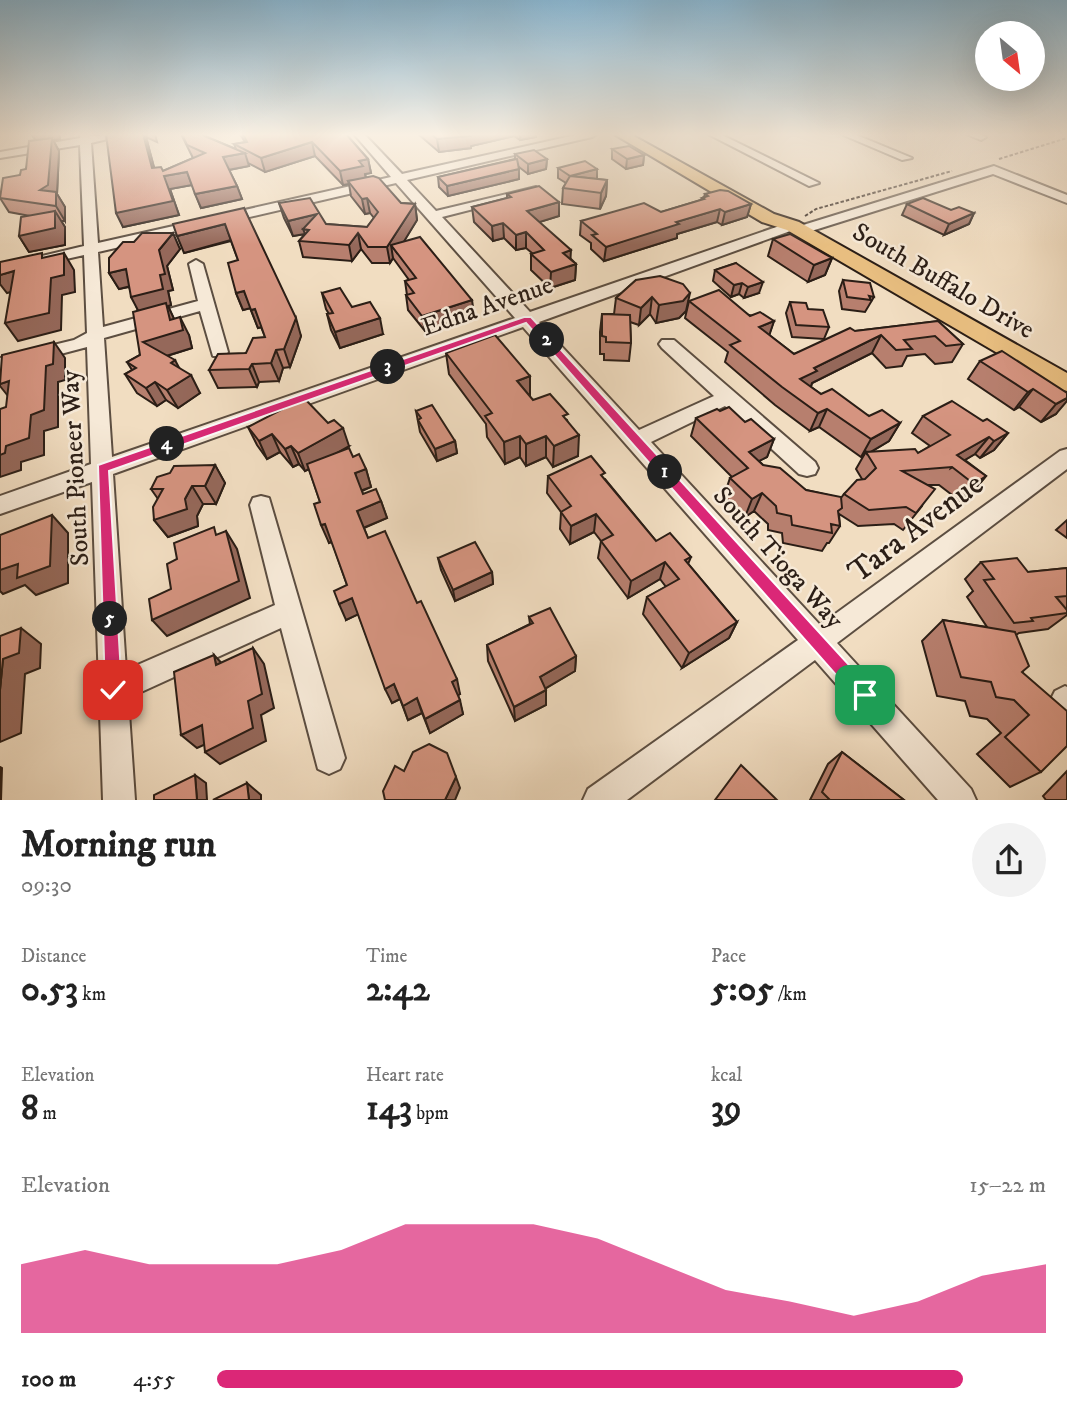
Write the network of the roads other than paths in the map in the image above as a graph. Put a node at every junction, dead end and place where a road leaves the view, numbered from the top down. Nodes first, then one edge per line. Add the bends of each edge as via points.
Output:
1 (87, 171) edge
2 (393, 171) edge
3 (428, 171) edge
4 (686, 171) edge
5 (706, 171) edge
6 (789, 171) edge
7 (988, 171) edge
8 (996, 171) edge
9 (399, 178) junction
10 (813, 183) dead end
11 (540, 188) edge
12 (1067, 199) edge
13 (431, 216) junction
14 (796, 228) junction
15 (91, 249) junction
16 (196, 264) dead end
17 (0, 270) edge
18 (206, 304) junction
19 (528, 319) junction
20 (95, 335) junction
21 (668, 344) dead end
22 (45, 347) junction
23 (219, 352) edge
24 (0, 354) edge
25 (0, 365) edge
26 (1067, 383) edge
27 (728, 397) junction
28 (637, 440) junction
29 (1067, 457) edge
30 (102, 468) junction
31 (807, 468) dead end
32 (0, 505) edge
33 (261, 505) dead end
34 (290, 611) junction
35 (818, 642) junction
36 (113, 690) junction
37 (330, 758) dead end
38 (119, 800) edge
39 (599, 800) edge
40 (960, 800) edge

1 - 15 street, South Pioneer Way
2 - 9 street, South Tioga Way
3 - 9 street
4 - 14 main road, South Buffalo Drive via 768,218
5 - 14 main road, South Buffalo Drive via 783,214
6 - 10 street
7 - 14 street, Edna Avenue
8 - 12 street, Edna Avenue
9 - 13 street, South Tioga Way
9 - 15 street
11 - 13 street
13 - 19 street, South Tioga Way
14 - 19 street, Edna Avenue
14 - 26 main road, South Buffalo Drive
15 - 17 street
15 - 20 street, South Pioneer Way
16 - 18 street
18 - 20 street
18 - 23 street
19 - 28 street, South Tioga Way
19 - 30 street, Edna Avenue
20 - 22 street via 80,344
20 - 30 street, South Pioneer Way
21 - 27 street
22 - 24 street
22 - 25 street
27 - 28 street
27 - 31 street
28 - 35 street, South Tioga Way
29 - 35 street, Tara Avenue
30 - 32 street, Edna Avenue
30 - 36 street, South Pioneer Way
33 - 34 street
34 - 36 street
34 - 37 street
35 - 39 street, Tara Avenue
35 - 40 street, South Tioga Way
36 - 38 street, South Pioneer Way

